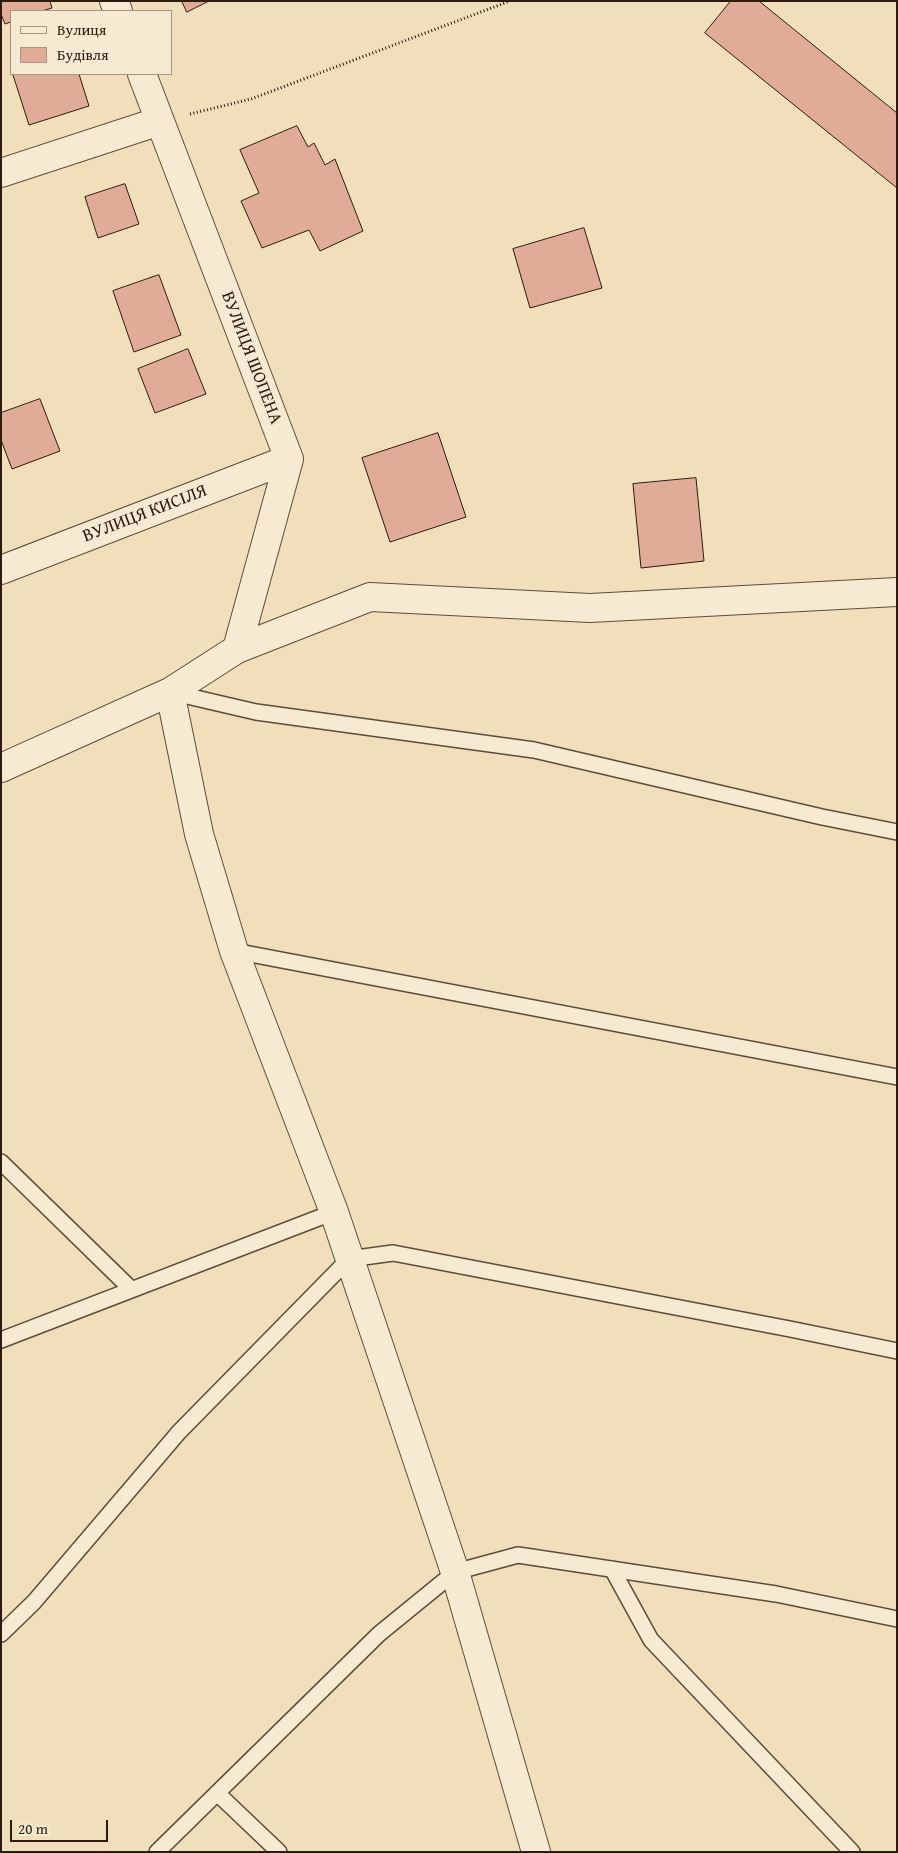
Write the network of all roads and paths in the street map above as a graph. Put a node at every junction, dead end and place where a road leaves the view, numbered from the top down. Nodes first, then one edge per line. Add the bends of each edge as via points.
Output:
1 (510, 1) edge
2 (142, 75) edge
3 (160, 121) junction
4 (1, 173) edge
5 (289, 459) junction
6 (1, 570) edge
7 (897, 592) edge
8 (238, 649) junction
9 (170, 692) junction
10 (1, 768) edge
11 (897, 832) edge
12 (234, 952) junction
13 (897, 1077) edge
14 (1, 1162) edge
15 (334, 1212) junction
16 (349, 1259) junction
17 (131, 1289) junction
18 (1, 1340) edge
19 (897, 1351) edge
20 (612, 1569) junction
21 (455, 1572) junction
22 (897, 1619) edge
23 (1, 1634) edge
24 (216, 1793) junction
25 (157, 1852) edge
26 (279, 1852) edge
27 (536, 1852) edge
28 (852, 1852) edge

1 - 3 path via 251,99
2 - 3 street, ВУЛИЦЯ ШОПЕНА
3 - 4 street
3 - 5 street, ВУЛИЦЯ ШОПЕНА
5 - 6 street, ВУЛИЦЯ КИСІЛЯ
5 - 8 street
7 - 8 street via 590,608 370,597
8 - 9 street
9 - 10 street
9 - 11 lane via 256,712 534,750
9 - 12 street via 199,834
12 - 13 lane
12 - 15 street
14 - 17 lane
15 - 16 street
15 - 17 lane
16 - 19 lane via 393,1253
16 - 21 street
16 - 23 lane via 179,1432 34,1602
17 - 18 lane
20 - 21 lane via 518,1555
20 - 22 lane via 776,1594
20 - 28 lane via 651,1640
21 - 24 lane via 379,1634
21 - 27 street
24 - 25 lane
24 - 26 lane

